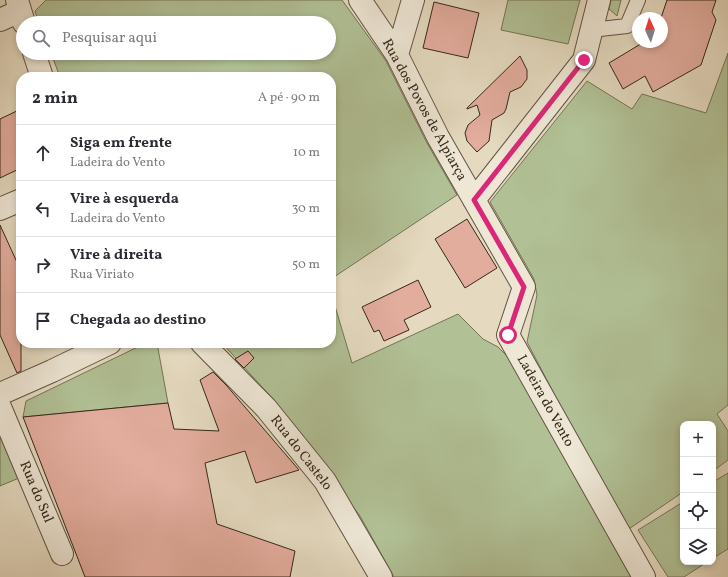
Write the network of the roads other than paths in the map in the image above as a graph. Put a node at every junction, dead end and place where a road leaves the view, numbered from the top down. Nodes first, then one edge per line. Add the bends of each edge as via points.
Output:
1 (360, 0) edge
2 (413, 0) edge
3 (599, 0) edge
4 (638, 0) edge
5 (20, 11) edge
6 (0, 20) edge
7 (591, 30) junction
8 (397, 55) junction
9 (36, 60) edge
10 (40, 72) edge
11 (474, 200) junction
12 (16, 202) edge
13 (0, 209) edge
14 (100, 348) edge
15 (207, 348) edge
16 (0, 394) edge
17 (0, 407) edge
18 (62, 554) dead end
19 (382, 577) edge
20 (644, 577) edge

1 - 8 street, Rua dos Povos de Alpiarça
2 - 8 street
3 - 7 street
4 - 7 lane via 627,26
5 - 6 street
7 - 11 street via 584,60
8 - 11 street, Rua dos Povos de Alpiarça via 438,137
9 - 10 street
11 - 20 street, Ladeira do Vento via 524,287 508,335
12 - 13 street
14 - 16 street
15 - 19 street, Rua do Castelo via 266,408 325,481
17 - 18 street, Rua do Sul

